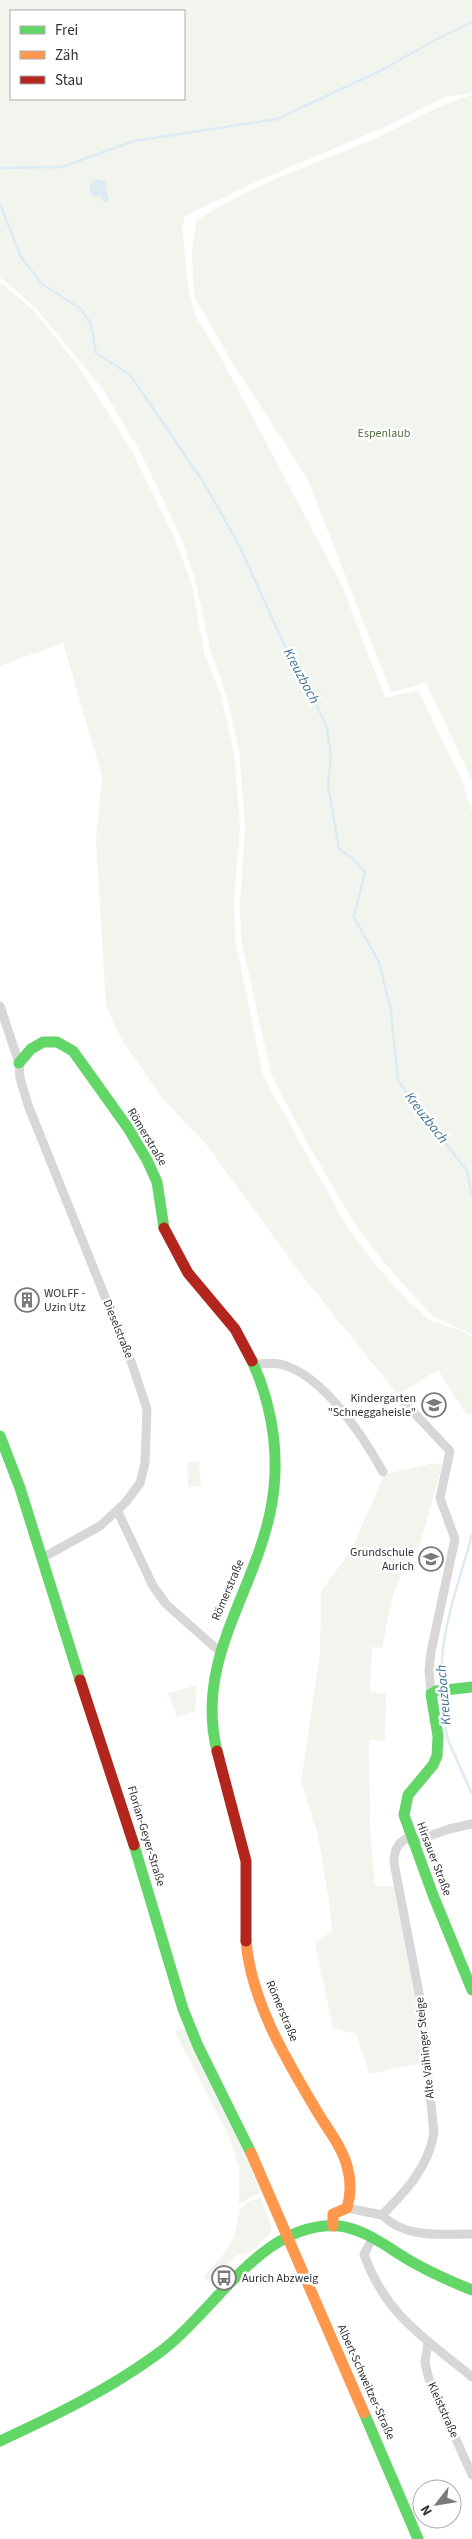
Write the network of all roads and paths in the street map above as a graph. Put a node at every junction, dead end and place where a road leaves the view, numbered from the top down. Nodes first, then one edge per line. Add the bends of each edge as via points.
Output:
1 (0, 1006) edge
2 (19, 1063) junction
3 (253, 1365) junction
4 (401, 1399) dead end
5 (0, 1436) edge
6 (382, 1472) dead end
7 (118, 1512) junction
8 (42, 1558) junction
9 (219, 1651) junction
10 (472, 1687) edge
11 (438, 1692) junction
12 (472, 1824) edge
13 (411, 1839) junction
14 (472, 1990) edge
15 (347, 2208) junction
16 (382, 2215) junction
17 (333, 2226) junction
18 (472, 2234) edge
19 (286, 2237) junction
20 (372, 2238) junction
21 (472, 2290) edge
22 (428, 2343) junction
23 (472, 2377) edge
24 (0, 2440) edge
25 (472, 2475) edge
26 (418, 2539) edge

1 - 2 street, Dieselstraße
2 - 3 street, Römerstraße via 40,1042 57,1041 73,1051 131,1134 156,1180 161,1220 186,1271 226,1316
2 - 7 street, Dieselstraße via 28,1105 147,1409 145,1463 140,1483
3 - 6 street via 268,1362 285,1365 318,1387 349,1419
3 - 9 street, Römerstraße via 271,1422 276,1460 271,1512 253,1570
4 - 11 street via 450,1451 440,1498 455,1539 429,1671
5 - 8 street, Florian-Geyer-Straße
7 - 8 street, Dieselstraße via 100,1526
7 - 9 street via 132,1537 138,1557 162,1598
8 - 19 street, Florian-Geyer-Straße via 128,1821 183,2009 242,2132
9 - 15 street, Römerstraße via 212,1694 212,1724 246,1859 248,1960 260,1999 291,2065 347,2164 350,2200
10 - 11 street
11 - 13 street, Hirsauer Straße via 437,1756 434,1765 406,1799 404,1815
12 - 13 street
13 - 14 street, Hirsauer Straße
13 - 16 street, Alte Vaihinger Steige via 402,1840 397,1846 394,1863 420,1998 434,2133 431,2149 417,2177
15 - 16 street
15 - 17 street via 333,2214
16 - 18 street via 392,2225 410,2231
17 - 19 street via 309,2228
17 - 20 street
19 - 24 street via 259,2255 190,2329 144,2364 103,2392
19 - 26 street, Albert-Schweitzer-Straße
20 - 21 street via 407,2260
20 - 22 street via 364,2254 372,2279 389,2304
22 - 23 street
22 - 25 street, Kleiststraße via 425,2363 429,2380

